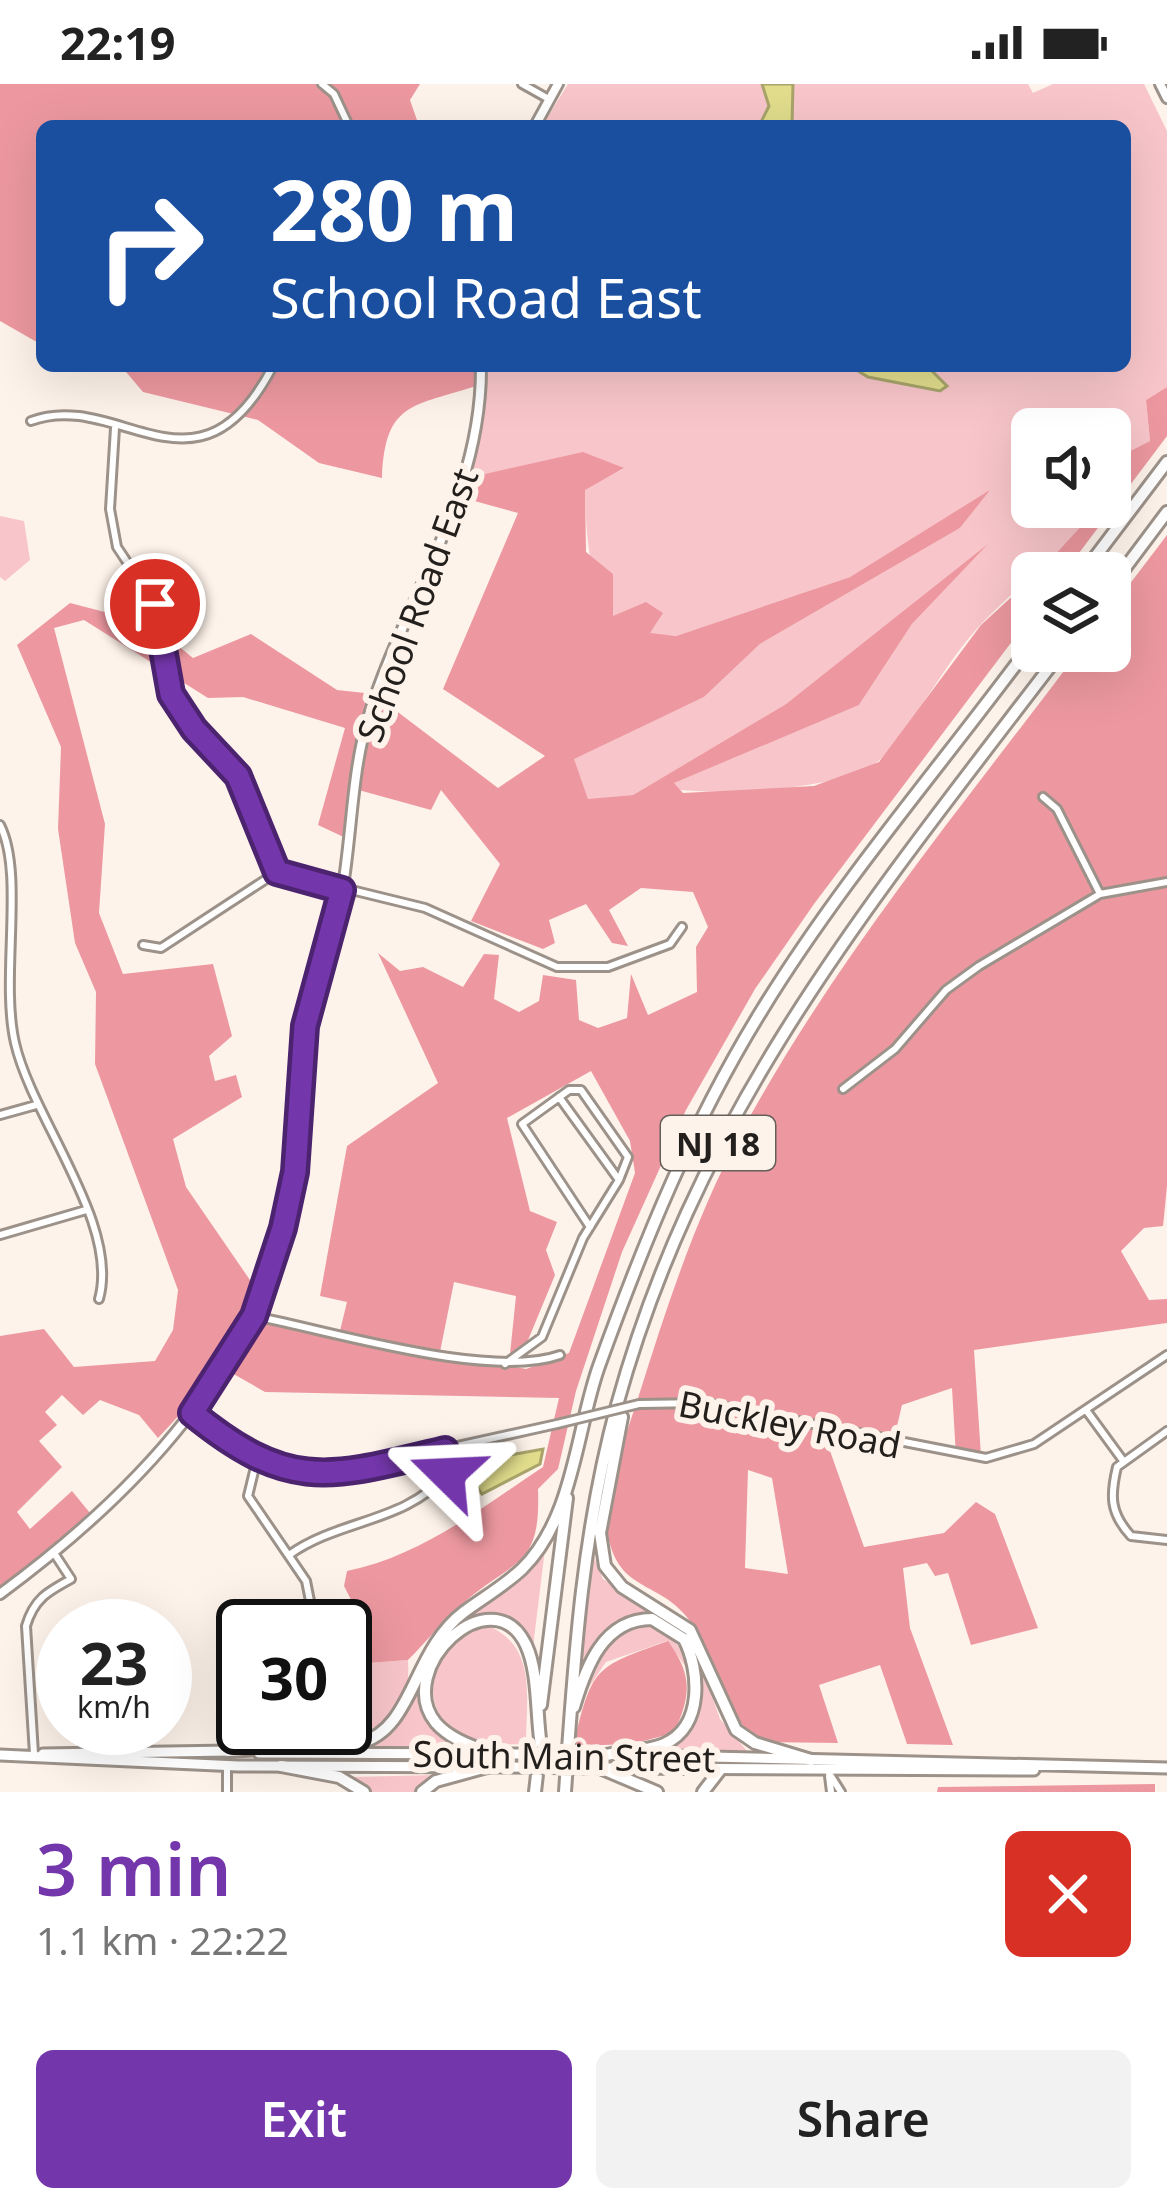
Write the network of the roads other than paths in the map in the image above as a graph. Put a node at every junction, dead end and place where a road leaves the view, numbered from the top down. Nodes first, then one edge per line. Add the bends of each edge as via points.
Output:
1 (322, 84) edge
2 (521, 84) edge
3 (558, 84) edge
4 (1160, 84) edge
5 (547, 98) junction
6 (1167, 98) edge
7 (346, 120) edge
8 (538, 120) edge
9 (269, 372) edge
10 (481, 372) edge
11 (31, 421) dead end
12 (116, 428) junction
13 (1167, 462) edge
14 (1167, 512) edge
15 (1099, 552) edge
16 (1131, 560) edge
17 (1011, 671) edge
18 (1046, 672) edge
19 (1043, 797) dead end
20 (0, 825) edge
21 (4, 851) edge
22 (277, 872) junction
23 (1167, 882) edge
24 (342, 890) junction
25 (1100, 894) junction
26 (682, 927) dead end
27 (142, 945) dead end
28 (843, 1089) dead end
29 (559, 1097) junction
30 (36, 1105) junction
31 (0, 1115) edge
32 (619, 1180) junction
33 (86, 1210) junction
34 (590, 1227) junction
35 (0, 1235) edge
36 (99, 1299) dead end
37 (254, 1316) junction
38 (560, 1355) dead end
39 (1167, 1355) edge
40 (505, 1364) junction
41 (626, 1383) junction
42 (1086, 1410) junction
43 (192, 1413) junction
44 (1167, 1432) edge
45 (445, 1450) junction
46 (575, 1453) junction
47 (257, 1460) junction
48 (1124, 1462) junction
49 (1167, 1540) edge
50 (54, 1552) junction
51 (289, 1555) junction
52 (0, 1594) edge
53 (311, 1599) edge
54 (569, 1722) junction
55 (541, 1746) junction
56 (34, 1754) junction
57 (606, 1754) junction
58 (0, 1755) edge
59 (20, 1756) junction
60 (228, 1758) junction
61 (811, 1760) junction
62 (489, 1761) junction
63 (281, 1766) junction
64 (1108, 1766) junction
65 (594, 1768) junction
66 (1167, 1768) edge
67 (720, 1770) junction
68 (829, 1773) junction
69 (535, 1791) edge
70 (565, 1791) edge
71 (227, 1792) edge
72 (364, 1792) edge
73 (422, 1792) edge
74 (657, 1792) edge
75 (703, 1792) edge
76 (831, 1792) edge
77 (841, 1792) edge

1 - 7 street
2 - 5 street
3 - 5 street
4 - 6 street
5 - 8 street
9 - 12 street via 250,404 190,440
10 - 24 street, School Road East via 468,473 367,720
11 - 12 street via 56,411
12 - 22 street via 110,509 117,547 155,604 178,709 229,761
13 - 15 highway
14 - 16 highway
17 - 46 highway, NJ 18 via 813,933 722,1079 639,1256
18 - 41 highway, NJ 18 via 839,943 773,1043 688,1206
19 - 25 street
20 - 21 street
21 - 30 street via 6,995
22 - 24 street
22 - 27 street via 161,948
23 - 25 street
24 - 26 street via 425,908 579,970 608,968 670,944
24 - 37 street, School Road East via 305,1026 292,1191
25 - 28 street via 946,990 895,1049
29 - 32 street
29 - 32 street via 573,1089 584,1094 628,1157
29 - 34 street via 521,1126
30 - 31 street
30 - 33 street
32 - 34 street
33 - 35 street
33 - 36 street via 106,1275
34 - 40 street via 542,1336
37 - 40 street
37 - 43 street, School Road East
38 - 40 street
39 - 42 street, Buckley Road
41 - 54 highway, NJ 18 via 584,1558
41 - 61 highway via 600,1533 605,1566 622,1587 690,1630 736,1730
42 - 45 street, Buckley Road, bridge via 1033,1445 986,1458 705,1403 639,1404
42 - 48 street
43 - 47 street, Buckley Road
43 - 50 street, School Road East
44 - 48 street
45 - 47 street, Buckley Road via 330,1474
45 - 51 street via 447,1474 401,1509 316,1536
46 - 55 highway, NJ 18 via 549,1616
46 - 60 highway via 537,1551 432,1642 387,1730 360,1743
47 - 51 street via 248,1496
48 - 49 street via 1110,1494 1116,1519 1131,1536
50 - 52 street, School Road East
50 - 56 street via 71,1579 44,1593 26,1626
51 - 53 street
54 - 57 highway via 589,1664 616,1630 652,1619 679,1633 696,1682 684,1726 666,1743
54 - 70 highway, NJ 18
55 - 62 highway via 527,1649 511,1628 484,1620 444,1643 425,1696 444,1731
55 - 69 highway, NJ 18
56 - 59 main road, South Main Street
56 - 60 main road, South Main Street
57 - 61 main road, South Main Street
57 - 62 main road, South Main Street, bridge
58 - 59 main road, South Main Street
59 - 60 main road, South Main Street
60 - 62 main road, South Main Street
60 - 63 main road, South Main Street
60 - 71 street
61 - 64 main road, South Main Street
62 - 63 main road, South Main Street
62 - 65 main road, South Main Street, bridge
62 - 73 highway
63 - 72 highway via 339,1777
64 - 66 main road, South Main Street
64 - 68 main road, South Main Street
65 - 67 main road, South Main Street
65 - 74 highway
67 - 68 main road, South Main Street
67 - 75 highway
68 - 76 street
68 - 77 street

